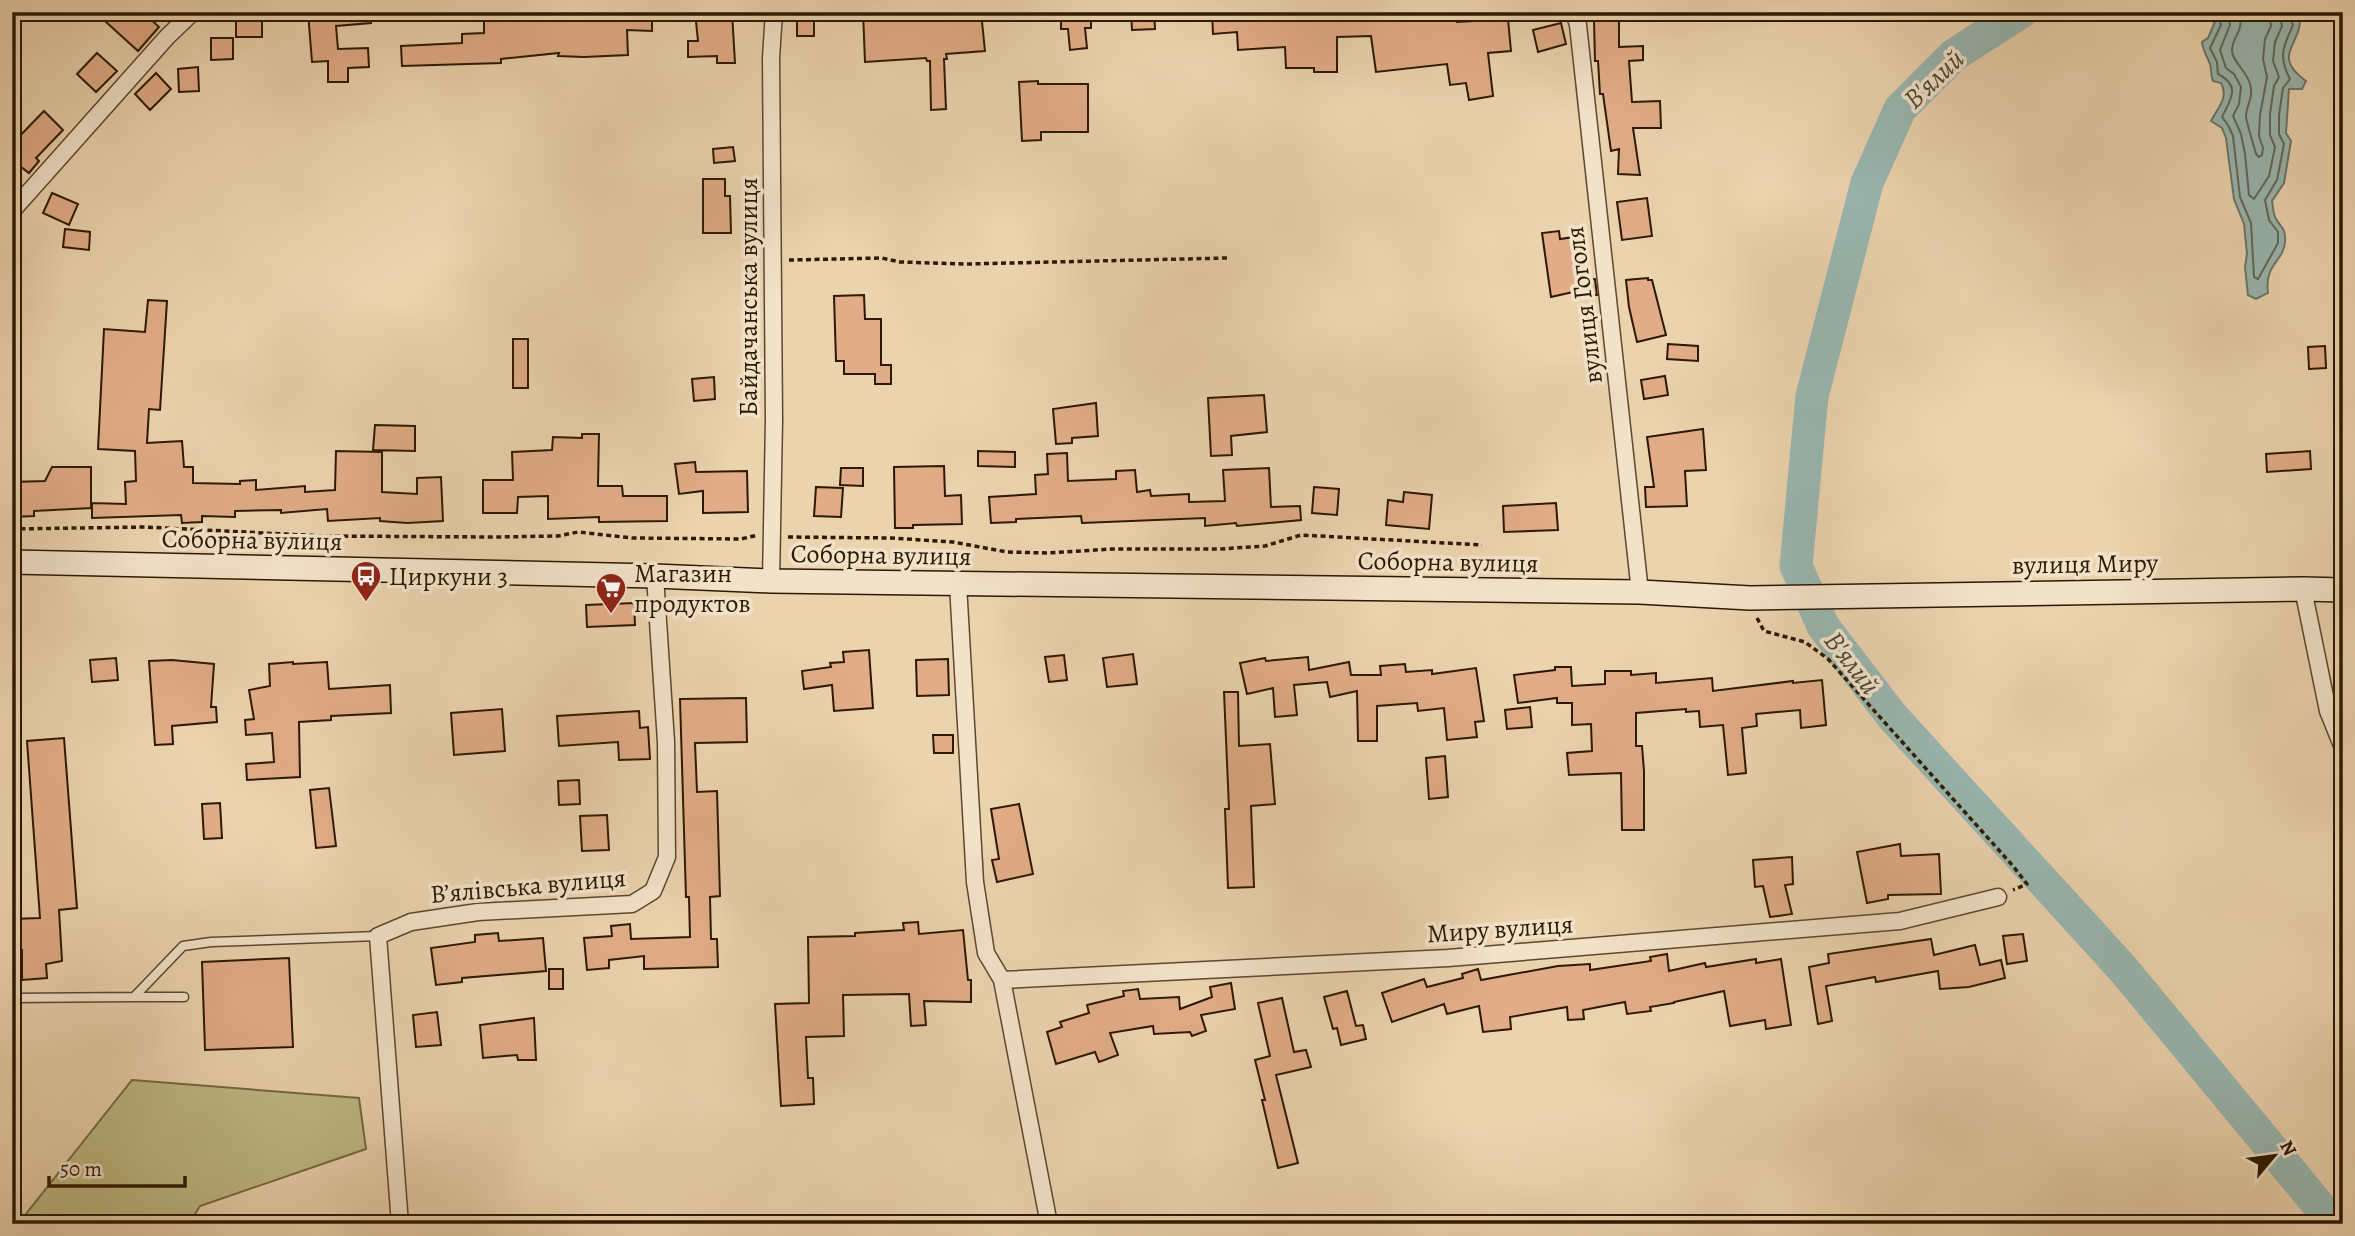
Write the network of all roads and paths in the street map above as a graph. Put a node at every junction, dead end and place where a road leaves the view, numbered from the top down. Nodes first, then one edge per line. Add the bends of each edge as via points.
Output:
1 (193, 12) edge
2 (774, 12) edge
3 (1574, 12) edge
4 (12, 211) edge
5 (1227, 258) dead end
6 (772, 260) junction
7 (12, 528) edge
8 (772, 531) junction
9 (1482, 545) dead end
10 (12, 562) edge
11 (655, 576) junction
12 (771, 581) junction
13 (958, 584) junction
14 (2304, 589) junction
15 (2343, 590) edge
16 (1640, 592) junction
17 (1750, 598) junction
18 (12, 722) edge
19 (12, 729) edge
20 (2343, 748) edge
21 (1998, 897) joint
22 (378, 936) junction
23 (1002, 980) junction
24 (134, 997) junction
25 (184, 997) dead end
26 (12, 998) edge
27 (400, 1224) edge
28 (1049, 1224) edge

1 - 4 street
2 - 6 street, Байдачанська вулиця
3 - 16 street, вулиця Гоголя
5 - 6 path via 967,264 883,258
6 - 8 street, Байдачанська вулиця
7 - 8 path via 145,527 324,536 578,533 741,539
8 - 9 path via 790,538 904,539 1047,553 1265,546 1301,535
8 - 12 street, Байдачанська вулиця
10 - 11 street, Соборна вулиця
11 - 12 street, Соборна вулиця
11 - 22 street, В’ялівська вулиця via 666,742 667,857 653,891 632,904 478,912 411,922
12 - 13 street, Соборна вулиця
13 - 16 street, Соборна вулиця
13 - 23 street via 975,883 986,953
14 - 15 street, вулиця Миру
14 - 17 street, вулиця Миру
14 - 20 street via 2328,711
16 - 17 street, Соборна вулиця
17 - 21 path via 1764,631 1805,642 1828,659 2013,866 2026,884
18 - 19 lane
21 - 23 street, Миру вулиця via 1900,921 1448,958
22 - 24 lane via 183,946
22 - 27 street
23 - 28 street
24 - 25 lane
24 - 26 lane

